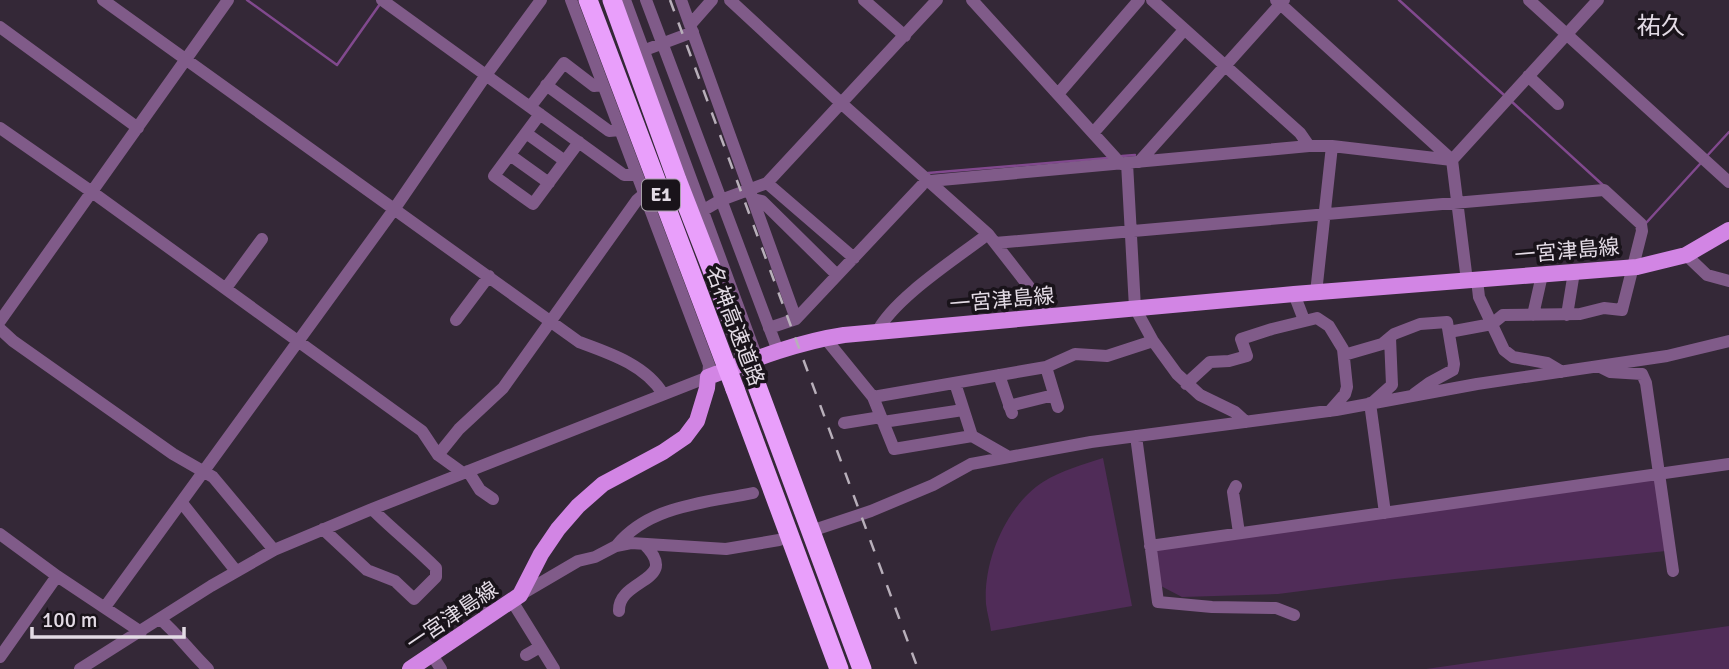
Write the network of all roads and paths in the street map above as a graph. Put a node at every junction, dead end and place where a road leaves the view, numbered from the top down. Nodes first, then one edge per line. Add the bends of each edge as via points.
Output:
1 (103, 0) edge
2 (228, 0) edge
3 (383, 0) edge
4 (541, 0) edge
5 (571, 0) edge
6 (588, 0) edge
7 (612, 0) edge
8 (625, 0) edge
9 (646, 0) edge
10 (681, 0) edge
11 (712, 0) edge
12 (730, 0) edge
13 (864, 0) edge
14 (937, 0) edge
15 (972, 0) edge
16 (1139, 0) edge
17 (1152, 0) edge
18 (1529, 0) edge
19 (1598, 0) edge
20 (1280, 1) edge
21 (0, 27) edge
22 (691, 29) junction
23 (1184, 30) junction
24 (1566, 34) junction
25 (905, 36) junction
26 (663, 44) junction
27 (643, 51) junction
28 (186, 61) junction
29 (1224, 67) junction
30 (597, 69) junction
31 (486, 75) junction
32 (1528, 76) junction
33 (546, 85) junction
34 (603, 85) junction
35 (1058, 94) junction
36 (841, 103) junction
37 (1558, 104) dead end
38 (535, 110) junction
39 (0, 128) edge
40 (138, 128) junction
41 (620, 130) junction
42 (1094, 132) junction
43 (526, 133) junction
44 (579, 142) junction
45 (1309, 146) junction
46 (1332, 146) junction
47 (510, 155) junction
48 (1452, 160) junction
49 (565, 161) junction
50 (1129, 163) junction
51 (637, 175) junction
52 (930, 181) junction
53 (1729, 182) edge
54 (549, 183) junction
55 (768, 183) junction
56 (92, 192) junction
57 (644, 194) junction
58 (752, 195) junction
59 (721, 200) junction
60 (1457, 202) junction
61 (395, 208) junction
62 (702, 211) junction
63 (1324, 214) junction
64 (1729, 230) edge
65 (1130, 231) junction
66 (991, 238) junction
67 (262, 239) dead end
68 (1686, 255) junction
69 (854, 258) junction
70 (1633, 267) junction
71 (1574, 272) junction
72 (838, 275) junction
73 (1542, 275) junction
74 (489, 276) junction
75 (1472, 280) junction
76 (1729, 281) edge
77 (226, 288) junction
78 (1316, 293) junction
79 (1294, 294) junction
80 (1522, 305) dead end
81 (1135, 308) junction
82 (1534, 309) junction
83 (1567, 314) junction
84 (1046, 316) junction
85 (796, 319) junction
86 (456, 320) dead end
87 (1304, 320) junction
88 (0, 321) edge
89 (551, 321) junction
90 (1492, 324) junction
91 (769, 328) junction
92 (0, 329) edge
93 (877, 332) junction
94 (1449, 332) junction
95 (825, 338) junction
96 (1390, 338) junction
97 (298, 340) junction
98 (1153, 341) junction
99 (1729, 341) edge
100 (778, 351) junction
101 (1344, 355) junction
102 (757, 358) junction
103 (1046, 367) junction
104 (1599, 367) junction
105 (1562, 372) junction
106 (999, 375) junction
107 (708, 377) junction
108 (955, 383) junction
109 (1186, 384) junction
110 (663, 394) junction
111 (1412, 396) junction
112 (873, 397) junction
113 (1371, 403) junction
114 (963, 410) junction
115 (1330, 411) junction
116 (882, 419) junction
117 (1246, 422) junction
118 (844, 423) dead end
119 (972, 436) junction
120 (1136, 436) junction
121 (438, 456) junction
122 (1007, 456) junction
123 (1729, 464) edge
124 (204, 472) junction
125 (466, 472) junction
126 (1659, 474) junction
127 (1236, 486) dead end
128 (753, 494) dead end
129 (493, 499) dead end
130 (181, 503) junction
131 (372, 509) junction
132 (1385, 513) junction
133 (820, 528) dead end
134 (323, 529) junction
135 (1239, 533) junction
136 (0, 534) edge
137 (779, 540) dead end
138 (644, 544) junction
139 (616, 546) junction
140 (1150, 546) junction
141 (274, 550) junction
142 (236, 571) junction
143 (1673, 571) dead end
144 (57, 576) junction
145 (516, 598) junction
146 (480, 602) dead end
147 (105, 607) junction
148 (619, 611) dead end
149 (1294, 615) dead end
150 (491, 616) junction
151 (160, 619) junction
152 (141, 632) junction
153 (4, 641) edge
154 (540, 647) junction
155 (526, 655) dead end
156 (0, 657) edge
157 (437, 662) edge
158 (80, 669) edge
159 (208, 669) edge
160 (410, 669) edge
161 (554, 669) edge
162 (839, 669) edge
163 (862, 669) edge

1 - 28 street
2 - 28 street
3 - 31 street
4 - 31 street
5 - 30 street
6 - 162 highway, 名神高速道路 / E1, bridge
7 - 163 highway, 名神高速道路 / E1, bridge
8 - 27 street
9 - 26 street
10 - 22 street
11 - 22 street
12 - 36 street
13 - 25 street
14 - 25 street
15 - 35 street
16 - 35 street
17 - 23 street
18 - 24 street
19 - 24 street
20 - 29 street
20 - 48 street
21 - 40 street
22 - 26 street
22 - 58 street
23 - 29 street
23 - 42 street
24 - 32 street
24 - 53 street
25 - 36 street
26 - 27 street
26 - 59 street
27 - 30 street
27 - 62 street
28 - 40 street
28 - 61 street
29 - 45 street
29 - 50 street
30 - 34 street
31 - 38 street
31 - 61 street
32 - 37 street
32 - 48 street
33 - 34 street via 564,63 594,86
33 - 38 street
33 - 41 street via 609,131
34 - 41 street
35 - 42 street
36 - 52 street
36 - 55 street
38 - 43 street
38 - 44 street
39 - 56 street
40 - 56 street
41 - 51 street
42 - 50 street
43 - 47 street
43 - 49 street
44 - 49 street
44 - 51 street via 624,176
45 - 46 street
45 - 50 street
46 - 48 street
46 - 63 street
47 - 54 street
47 - 54 street via 494,176 533,204
48 - 60 street
49 - 54 street
50 - 52 street
50 - 65 street
51 - 57 street
52 - 66 street
52 - 69 street
55 - 58 street
55 - 69 street
56 - 77 street
56 - 88 street
57 - 89 street
57 - 107 street via 709,365
58 - 59 street
58 - 72 street
58 - 85 street
59 - 62 street
59 - 91 street
60 - 63 street
60 - 70 street via 1604,190 1641,223
60 - 75 street
61 - 74 street
61 - 97 street
62 - 102 street
63 - 65 street
63 - 78 street
64 - 68 main road, 一宮津島線
65 - 66 street
65 - 81 street
66 - 84 street via 1044,306
66 - 93 street via 902,301
67 - 77 street
68 - 70 main road, 一宮津島線
68 - 76 street via 1707,275
69 - 72 street
70 - 71 main road, 一宮津島線
70 - 83 street via 1622,310
71 - 73 main road, 一宮津島線
71 - 83 street
72 - 85 street
73 - 75 main road, 一宮津島線
73 - 82 street
74 - 86 street
74 - 89 street
75 - 78 main road, 一宮津島線
75 - 90 street
77 - 97 street
78 - 79 main road, 一宮津島線
79 - 81 main road, 一宮津島線
79 - 87 street
80 - 82 street
81 - 84 main road, 一宮津島線
81 - 98 street
82 - 83 street
82 - 90 street via 1503,314
84 - 93 main road, 一宮津島線
85 - 91 street
87 - 101 street via 1324,322
87 - 109 street via 1241,339 1247,356 1210,362
89 - 110 street via 579,342 624,359
89 - 121 street via 503,388
90 - 94 street
90 - 105 street via 1504,350 1513,357 1547,363
91 - 100 street
92 - 124 street
93 - 95 main road, 一宮津島線
94 - 96 street via 1447,322 1420,324
94 - 111 street via 1452,370
95 - 100 main road, 一宮津島線
95 - 112 street
96 - 101 street
96 - 113 street via 1392,385
97 - 121 street via 422,430
97 - 124 street
98 - 103 street via 1107,356 1075,354
98 - 109 street
99 - 104 street
100 - 102 main road, 一宮津島線
101 - 115 street via 1347,387
102 - 107 main road, 一宮津島線
103 - 106 street
103 - 106 street via 1056,401 1010,410
104 - 105 street
104 - 126 street via 1642,374
105 - 111 street
106 - 108 street
107 - 110 street
107 - 145 main road, 一宮津島線 via 697,421 685,437 603,484 578,506 541,554
108 - 112 street
108 - 114 street
109 - 117 street
110 - 125 street
111 - 113 street
112 - 116 street
113 - 115 street
113 - 132 street
114 - 116 street
114 - 119 street
115 - 117 street
116 - 118 street
116 - 119 street via 894,449
117 - 120 street
119 - 122 street
120 - 122 street
120 - 140 street
121 - 125 street
122 - 133 street via 971,464 933,485
123 - 126 street
124 - 130 street
124 - 141 street via 214,477
125 - 129 street
125 - 131 street
126 - 132 street
126 - 143 street
127 - 135 street
128 - 139 street via 671,509 651,517
130 - 142 street
130 - 147 street
131 - 134 street
131 - 134 street via 436,568 436,577 414,599 395,581 367,570
132 - 135 street
134 - 141 street
135 - 140 street
136 - 144 street
137 - 138 street via 726,549
138 - 139 street
138 - 148 street via 651,551 655,571 624,594
139 - 145 street via 578,561
140 - 149 street via 1158,601 1276,608
141 - 142 street
142 - 151 street
144 - 147 street
144 - 153 street
145 - 150 main road, 一宮津島線
145 - 154 street
146 - 150 street
147 - 152 street
150 - 157 main road, 一宮津島線
151 - 152 street
151 - 159 street
152 - 158 street
153 - 156 street
154 - 155 street
154 - 161 street
157 - 160 main road, 一宮津島線

